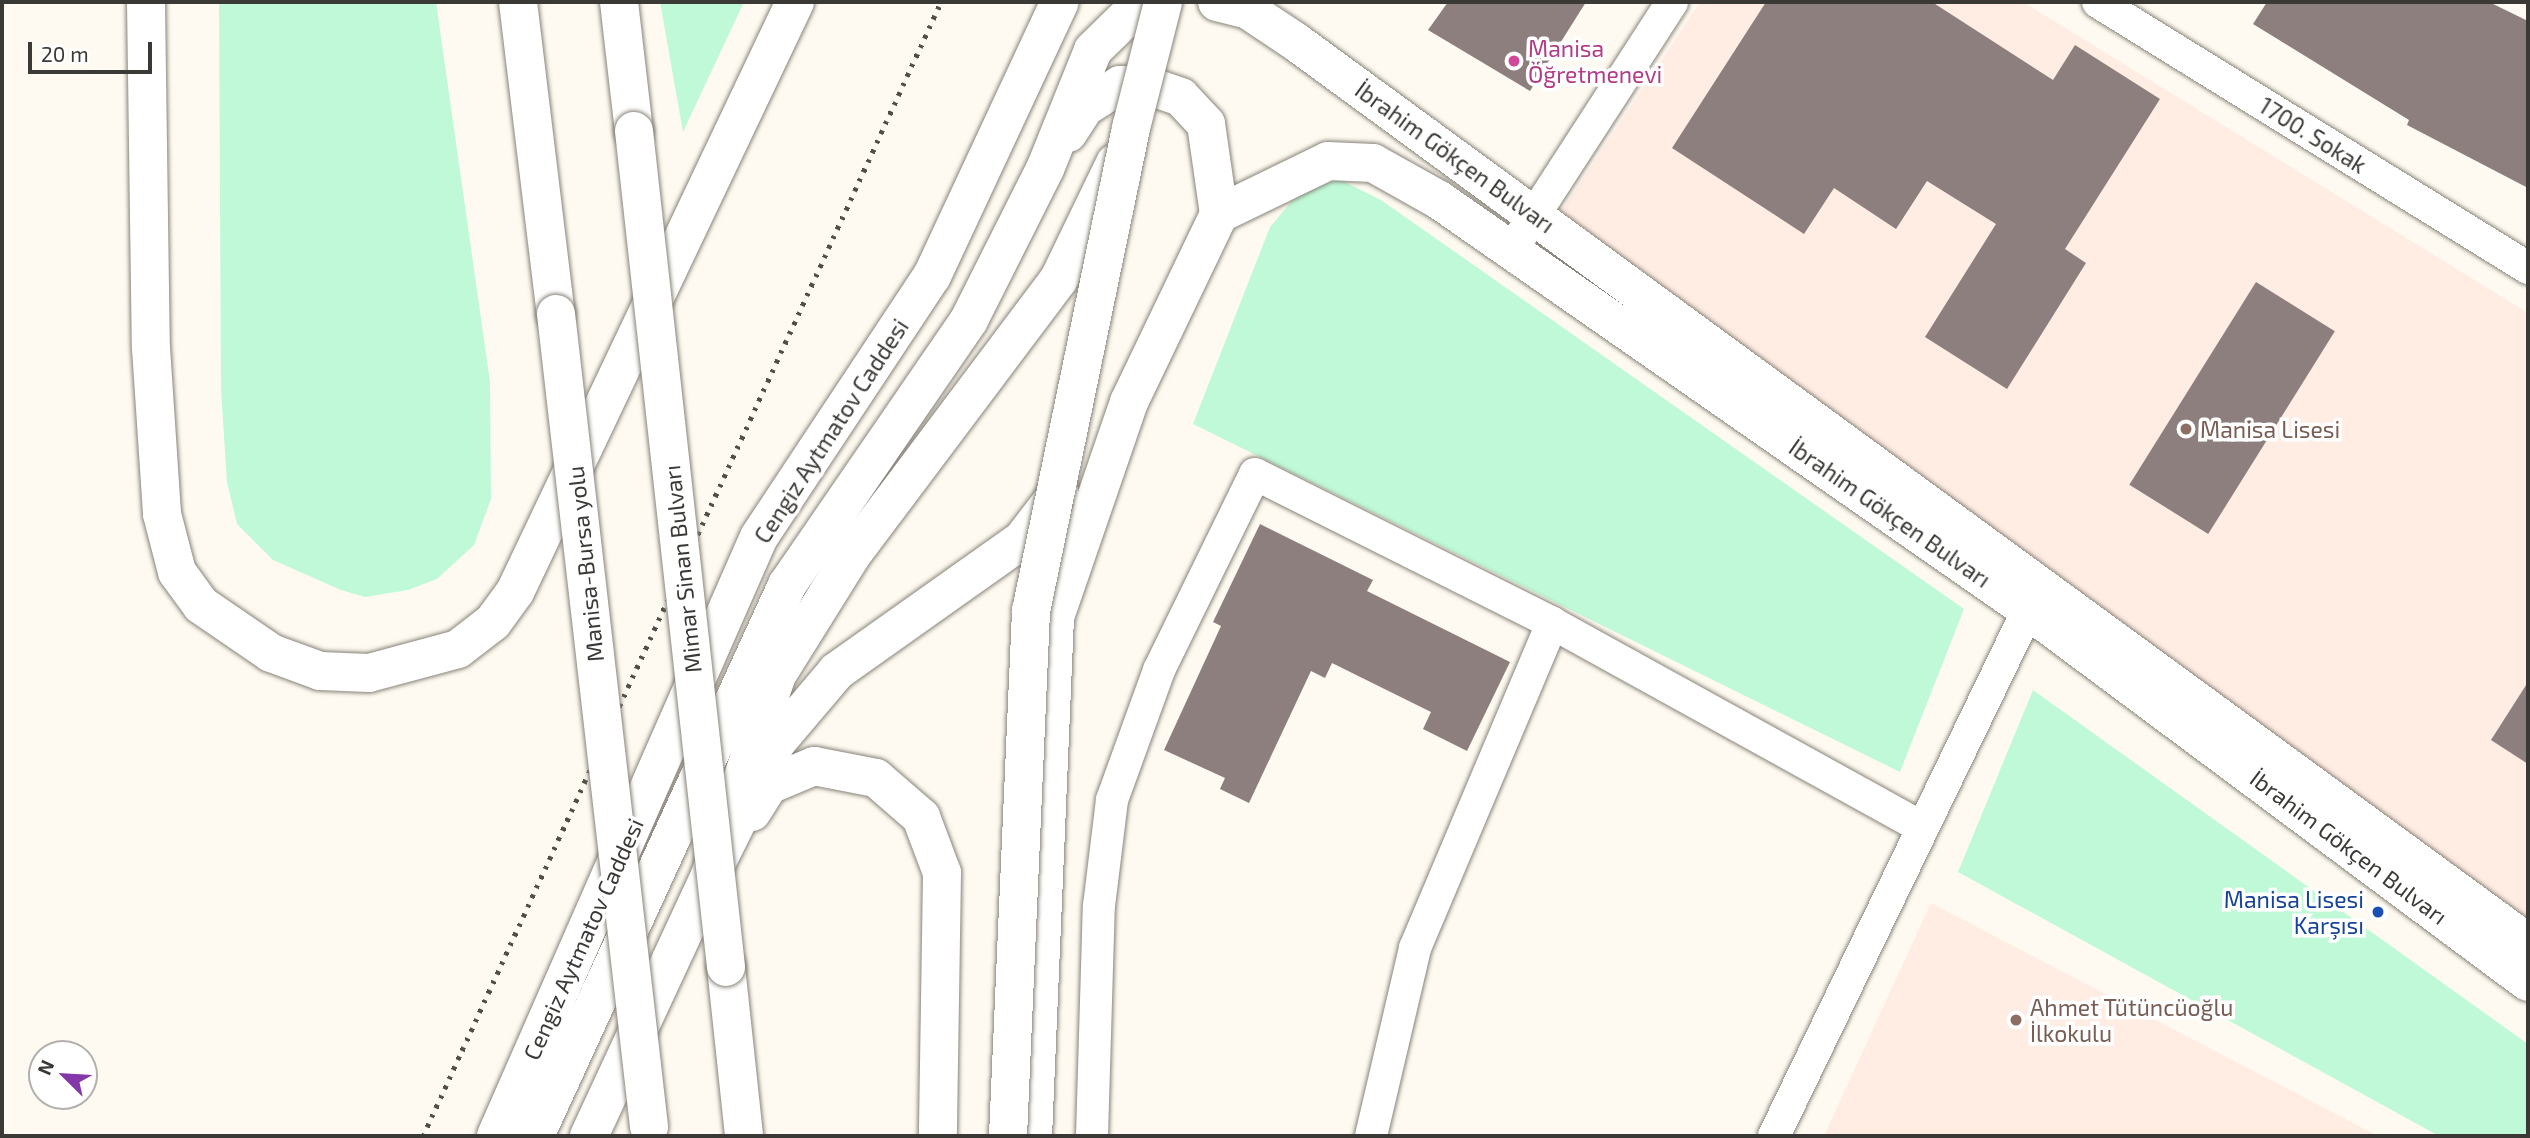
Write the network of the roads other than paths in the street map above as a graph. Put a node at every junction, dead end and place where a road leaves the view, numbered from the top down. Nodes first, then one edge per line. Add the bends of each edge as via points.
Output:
1 (146, 2) edge
2 (518, 2) edge
3 (619, 2) edge
4 (796, 2) edge
5 (1060, 2) edge
6 (1161, 2) edge
7 (1217, 2) edge
8 (1271, 2) edge
9 (1672, 2) edge
10 (2098, 2) edge
11 (1296, 42) junction
12 (1131, 128) junction
13 (1045, 169) junction
14 (1533, 214) junction
15 (1219, 215) junction
16 (1514, 248) junction
17 (2528, 268) edge
18 (1129, 402) junction
19 (2028, 610) junction
20 (1552, 623) junction
21 (1922, 827) junction
22 (709, 878) junction
23 (2528, 943) edge
24 (2528, 982) edge
25 (649, 1132) edge
26 (496, 1136) edge
27 (536, 1136) edge
28 (589, 1136) edge
29 (744, 1136) edge
30 (938, 1136) edge
31 (1009, 1136) edge
32 (1033, 1136) edge
33 (1092, 1136) edge
34 (1371, 1136) edge
35 (1774, 1136) edge

1 - 4 main road via 151,348 162,514 177,572 201,605 271,653 320,671 369,673 458,649 493,622 515,592
2 - 25 main road, Manisa-Bursa yolu, bridge
3 - 29 main road, Mimar Sinan Bulvarı, bridge
5 - 26 main road, Cengiz Aytmatov Caddesi via 932,276 759,537
6 - 12 main road, bridge
6 - 13 main road via 1132,12 1093,50
7 - 11 main road, İbrahim Gökçen Bulvarı via 1248,10
8 - 11 main road
9 - 14 street
10 - 17 street, 1700. Sokak
11 - 14 main road, İbrahim Gökçen Bulvarı
12 - 22 main road, bridge via 1059,279 851,556 777,675
12 - 31 main road, bridge via 1031,611
13 - 15 main road via 1085,107 1119,85 1146,85 1181,97 1206,124
13 - 27 main road via 970,320 788,584
14 - 16 street
14 - 23 main road, İbrahim Gökçen Bulvarı
15 - 16 main road, İbrahim Gökçen Bulvarı via 1328,161 1373,163
15 - 18 main road
16 - 19 main road, İbrahim Gökçen Bulvarı
18 - 22 main road via 1022,540 837,671 776,743
18 - 32 main road via 1055,617
19 - 21 street
19 - 24 main road, İbrahim Gökçen Bulvarı
20 - 21 street
20 - 33 street via 1255,474 1159,670 1112,800 1099,906
20 - 34 street via 1415,948
21 - 35 street
22 - 28 main road
22 - 30 main road via 769,786 814,766 876,778 921,817 942,873

